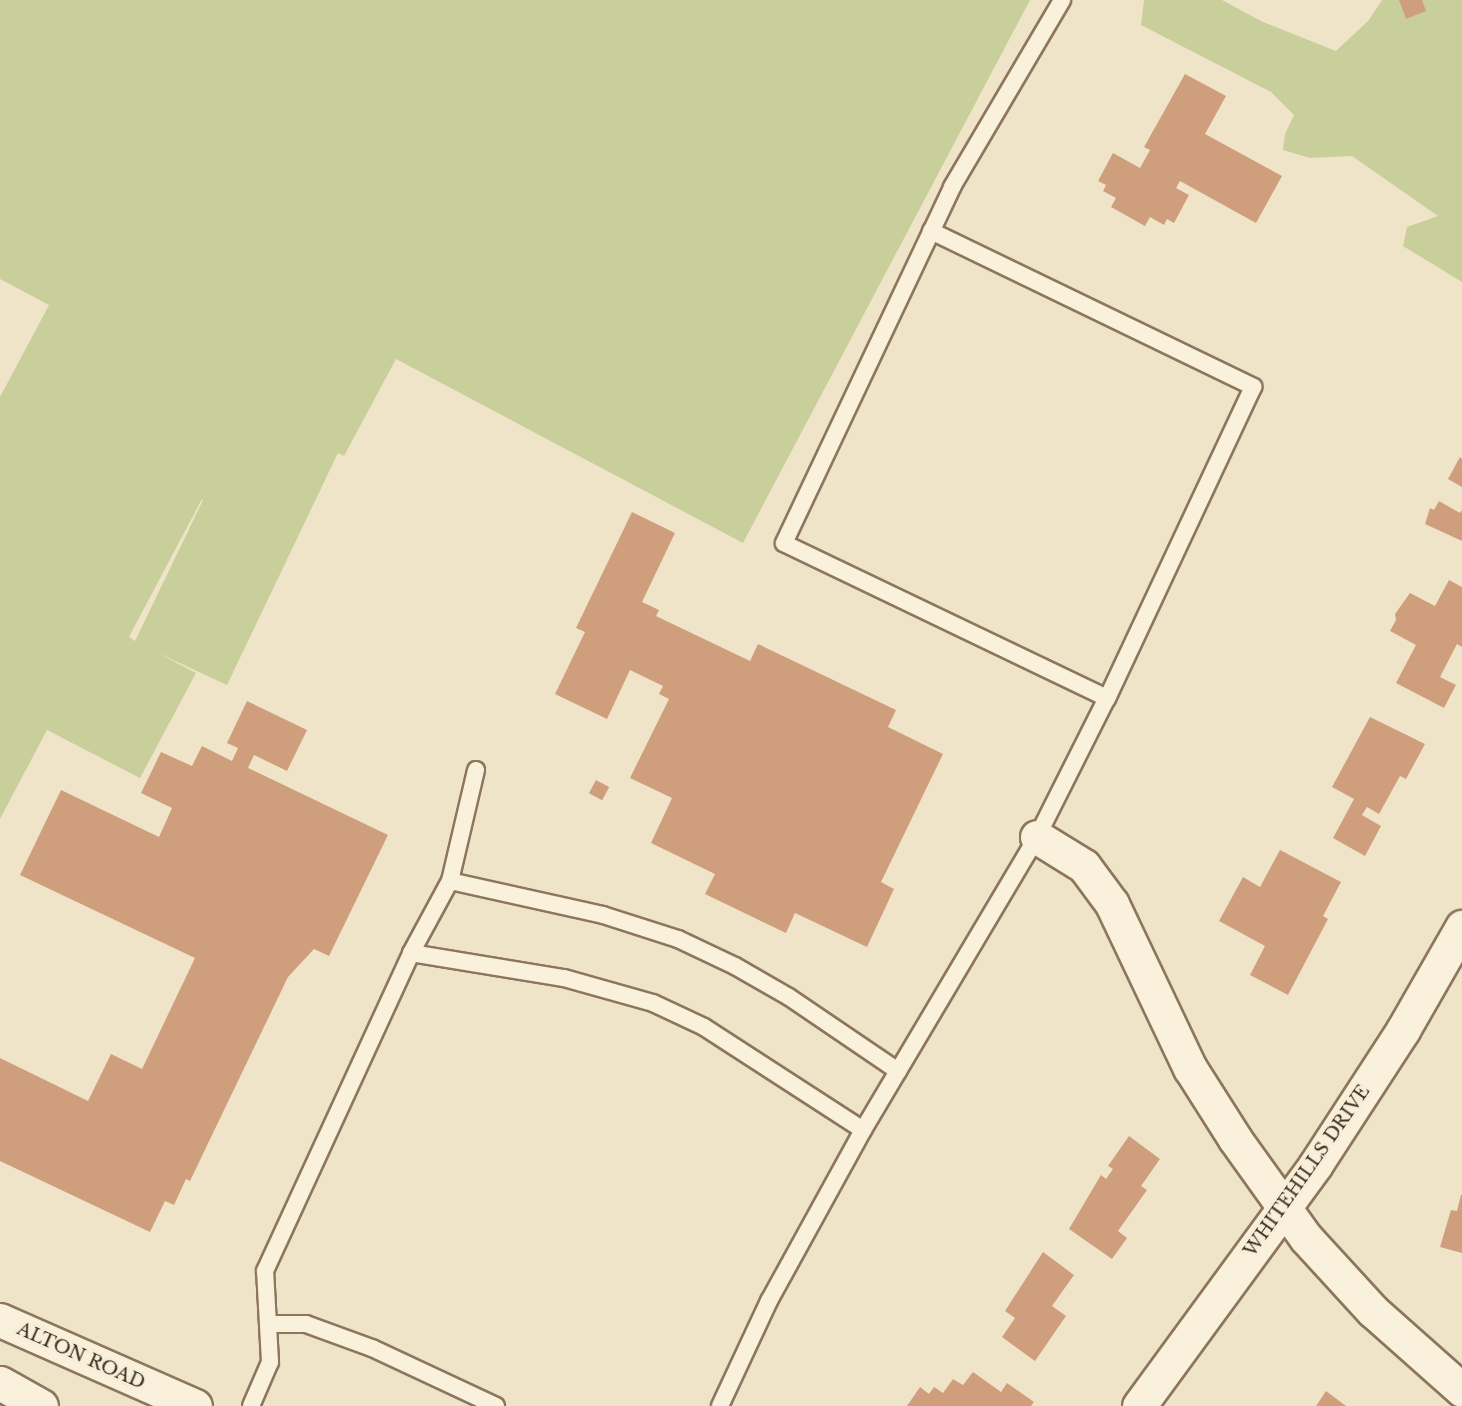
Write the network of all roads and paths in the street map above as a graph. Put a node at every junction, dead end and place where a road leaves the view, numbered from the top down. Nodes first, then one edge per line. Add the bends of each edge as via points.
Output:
1 (1062, 0) edge
2 (931, 231) junction
3 (1107, 698) junction
4 (476, 770) dead end
5 (1037, 837) junction
6 (450, 881) junction
7 (1462, 927) edge
8 (411, 953) junction
9 (898, 1071) junction
10 (863, 1130) junction
11 (1285, 1205) junction
12 (0, 1320) edge
13 (268, 1324) junction
14 (0, 1383) edge
15 (1462, 1390) edge
16 (41, 1406) edge
17 (195, 1406) edge
18 (251, 1406) edge
19 (496, 1406) edge
20 (720, 1406) edge
21 (1139, 1406) edge

1 - 2 lane via 952,187
2 - 3 lane via 1253,387
2 - 3 lane via 784,543
3 - 5 lane
4 - 6 lane
5 - 9 lane
5 - 11 street via 1084,866 1112,904 1190,1068 1235,1139
6 - 8 lane
6 - 9 lane via 603,915 678,939 780,992
7 - 11 street, WHITEHILLS DRIVE via 1403,1030
8 - 10 lane via 564,978 653,1003 704,1027
8 - 13 lane via 265,1270
9 - 10 lane
10 - 20 lane via 768,1301
11 - 15 street via 1306,1238 1373,1311
11 - 21 street, WHITEHILLS DRIVE
12 - 17 street, ALTON ROAD
13 - 18 lane via 270,1362
13 - 19 lane via 306,1324 372,1348
14 - 16 street

